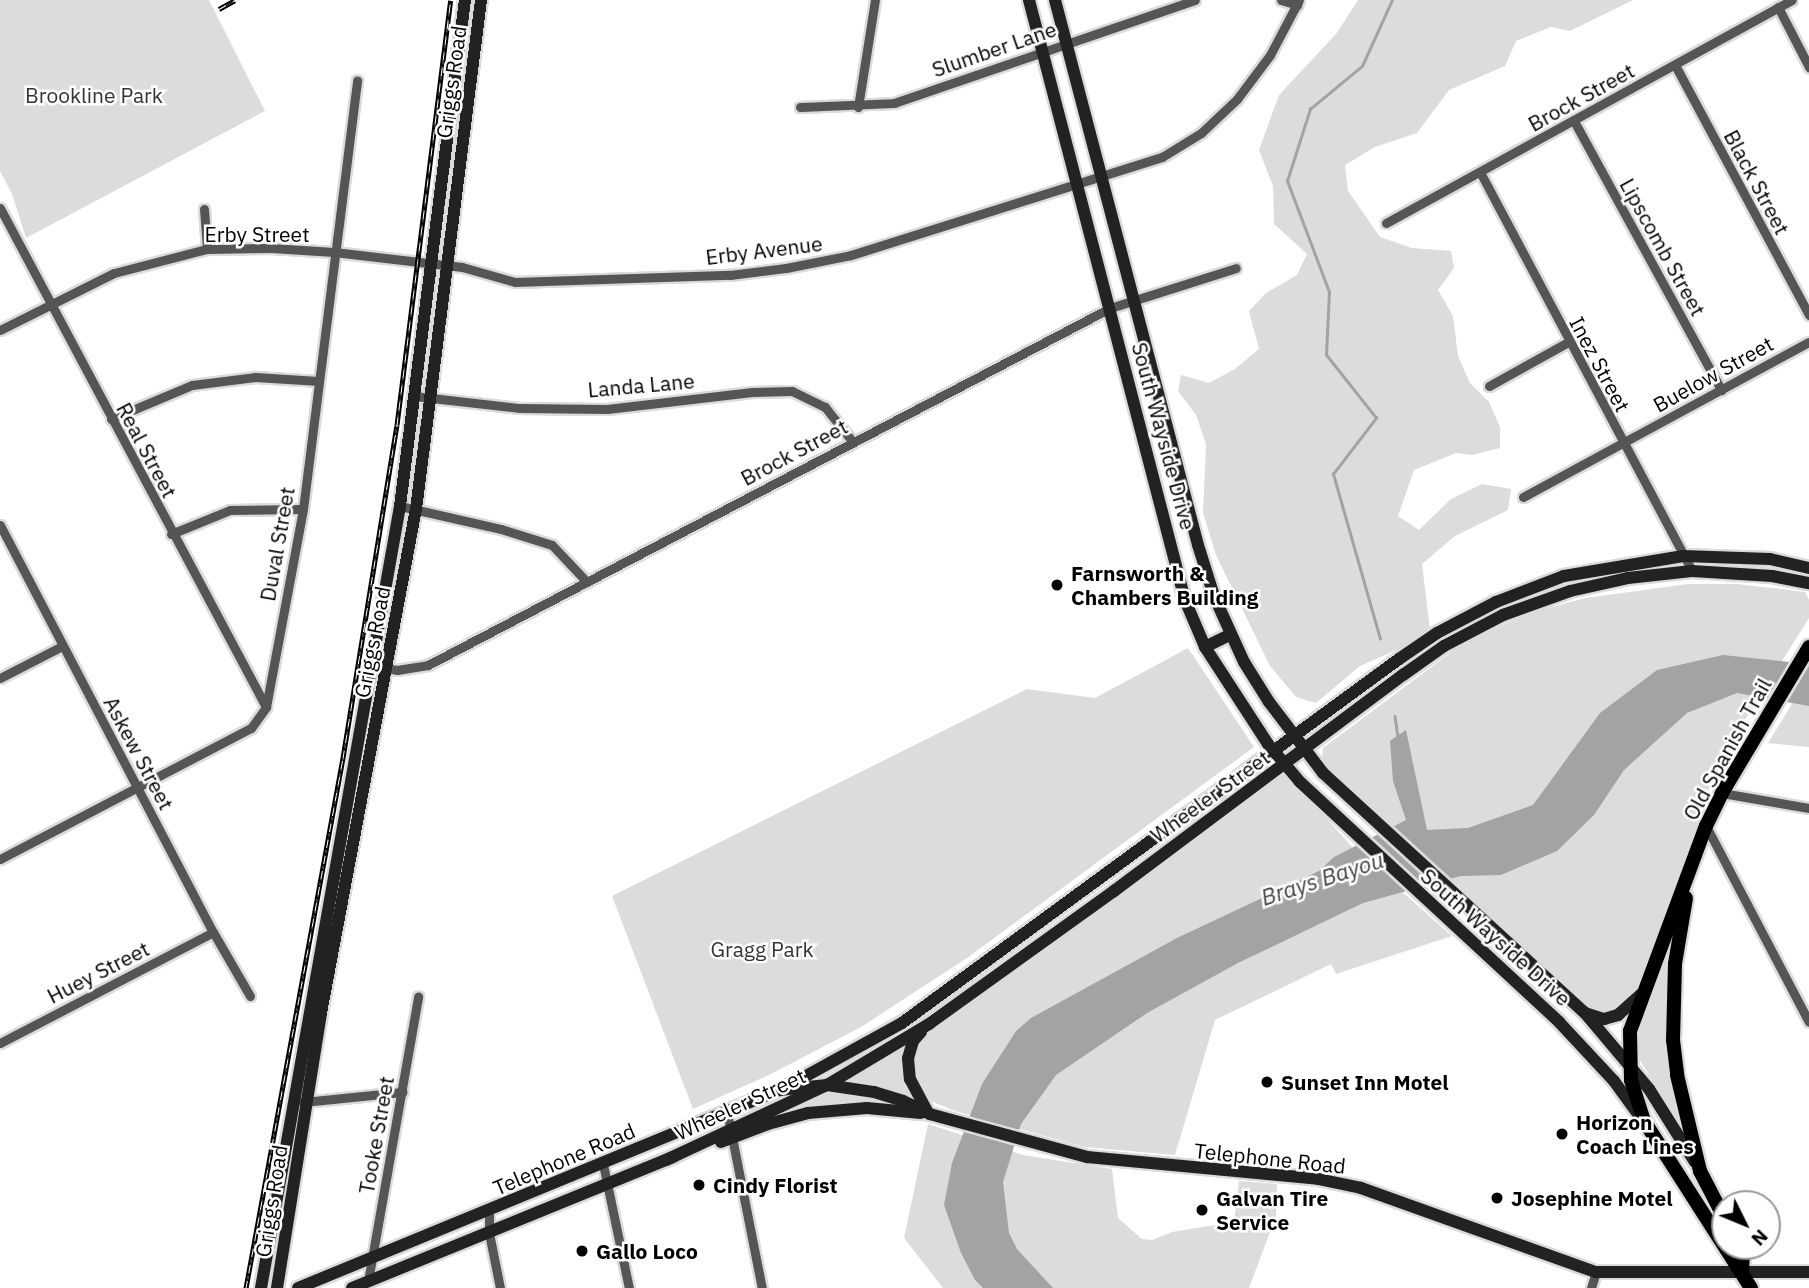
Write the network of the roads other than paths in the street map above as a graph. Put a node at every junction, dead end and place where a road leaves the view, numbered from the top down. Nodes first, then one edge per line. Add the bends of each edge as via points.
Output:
1 (465, 0) edge
2 (481, 0) edge
3 (875, 0) edge
4 (1029, 0) edge
5 (1055, 0) edge
6 (1195, 0) edge
7 (1281, 0) edge
8 (1792, 0) edge
9 (1298, 2) edge
10 (1778, 8) junction
11 (1068, 42) junction
12 (1043, 50) junction
13 (1675, 65) junction
14 (1809, 66) edge
15 (357, 80) dead end
16 (800, 107) dead end
17 (858, 107) junction
18 (1574, 121) junction
19 (1480, 172) junction
20 (1100, 177) junction
21 (1078, 184) junction
22 (0, 208) edge
23 (204, 209) dead end
24 (1386, 222) dead end
25 (206, 250) junction
26 (334, 252) junction
27 (431, 264) junction
28 (446, 265) junction
29 (1236, 268) dead end
30 (1132, 301) junction
31 (50, 304) junction
32 (1110, 308) junction
33 (1809, 315) edge
34 (0, 330) edge
35 (1809, 341) edge
36 (1568, 342) junction
37 (318, 381) junction
38 (1489, 387) dead end
39 (1721, 390) junction
40 (414, 396) junction
41 (430, 398) junction
42 (111, 419) junction
43 (852, 441) junction
44 (1623, 444) junction
45 (1523, 497) dead end
46 (400, 506) junction
47 (303, 509) junction
48 (415, 509) junction
49 (0, 525) edge
50 (171, 534) junction
51 (1683, 556) junction
52 (1809, 568) edge
53 (1692, 571) junction
54 (1564, 576) junction
55 (587, 582) junction
56 (1809, 583) edge
57 (1570, 591) junction
58 (1437, 633) junction
59 (1230, 635) junction
60 (62, 646) junction
61 (1444, 646) junction
62 (1205, 647) junction
63 (1809, 647) edge
64 (372, 666) junction
65 (387, 668) junction
66 (0, 678) edge
67 (266, 707) junction
68 (1294, 737) junction
69 (1305, 750) junction
70 (1273, 751) junction
71 (1284, 765) junction
72 (138, 787) junction
73 (1722, 793) junction
74 (1809, 808) edge
75 (1706, 826) junction
76 (0, 859) edge
77 (1689, 876) junction
78 (213, 932) junction
79 (1641, 994) junction
80 (250, 996) dead end
81 (418, 996) dead end
82 (1584, 1012) junction
83 (1809, 1022) edge
84 (929, 1024) junction
85 (0, 1043) edge
86 (1631, 1068) junction
87 (827, 1085) junction
88 (779, 1090) junction
89 (402, 1092) junction
90 (292, 1102) junction
91 (307, 1102) junction
92 (726, 1112) junction
93 (929, 1114) junction
94 (1644, 1121) junction
95 (732, 1134) junction
96 (603, 1164) junction
97 (1700, 1171) junction
98 (609, 1185) junction
99 (1711, 1192) edge
100 (489, 1212) junction
101 (489, 1233) junction
102 (373, 1259) junction
103 (1743, 1260) edge
104 (1596, 1272) junction
105 (1742, 1272) junction
106 (1809, 1272) edge
107 (368, 1281) junction
108 (261, 1288) edge
109 (277, 1288) edge
110 (298, 1288) edge
111 (352, 1288) edge
112 (500, 1288) edge
113 (629, 1288) edge
114 (762, 1288) edge
115 (1591, 1288) edge
116 (1751, 1288) edge

1 - 27 main road, Griggs Road
2 - 28 main road, Griggs Road
3 - 17 street
4 - 12 main road, South Wayside Drive
5 - 11 main road, South Wayside Drive
6 - 11 street, Slumber Lane
7 - 9 street
8 - 10 street, Brock Street
9 - 20 street, Erby Avenue via 1270,55 1237,99 1201,133 1162,157
10 - 13 street, Brock Street
10 - 14 street
11 - 12 street, Slumber Lane
11 - 20 main road, South Wayside Drive
12 - 17 street, Slumber Lane via 894,103
12 - 21 main road, South Wayside Drive
13 - 18 street, Brock Street
13 - 33 street, Black Street
15 - 26 street, Duval Street
16 - 17 street, Slumber Lane
18 - 19 street, Brock Street
18 - 39 street, Lipscomb Street
19 - 24 street, Brock Street
19 - 36 street, Inez Street
20 - 21 street, Erby Avenue
20 - 30 main road, South Wayside Drive
21 - 28 street, Erby Avenue via 850,255 786,268 730,275 515,282
21 - 32 main road, South Wayside Drive
22 - 31 street, Real Street
23 - 25 street
25 - 26 street, Erby Street
25 - 31 street, Erby Street via 114,273
26 - 27 street, Erby Street
26 - 37 street, Duval Street
27 - 28 street, Erby Street
27 - 40 main road, Griggs Road
28 - 41 main road, Griggs Road
29 - 30 street, Brock Street
30 - 32 street, Brock Street
30 - 59 main road, South Wayside Drive via 1198,545
31 - 34 street, Erby Street
31 - 42 street, Real Street
32 - 43 street, Brock Street
32 - 62 main road, South Wayside Drive via 1185,600
35 - 39 street, Buelow Street
36 - 38 street
36 - 44 street, Inez Street
37 - 42 street via 256,377 192,385
37 - 47 street, Duval Street
39 - 44 street, Buelow Street
40 - 41 street, Landa Lane
40 - 46 main road, Griggs Road
41 - 43 street, Landa Lane via 520,408 607,409 752,391 792,391 825,407
41 - 48 main road, Griggs Road
42 - 50 street, Real Street
43 - 55 street, Brock Street
44 - 45 street, Buelow Street
44 - 51 street, Inez Street
46 - 48 street
46 - 64 main road, Griggs Road
47 - 50 street via 230,510
47 - 67 street, Duval Street
48 - 55 street via 552,545
48 - 65 main road, Griggs Road
49 - 60 street, Askew Street
50 - 67 street, Real Street
51 - 52 main road, Wheeler Street via 1770,559
51 - 53 street, Inez Street
51 - 54 main road, Wheeler Street
53 - 56 main road, Wheeler Street
53 - 57 main road, Wheeler Street
54 - 57 main road
54 - 58 main road, Wheeler Street via 1496,602
55 - 65 street, Brock Street via 428,665
57 - 61 main road, Wheeler Street via 1503,615
58 - 61 main road
58 - 68 main road, Wheeler Street
59 - 62 main road
59 - 68 main road, South Wayside Drive
60 - 66 street
60 - 72 street, Askew Street
61 - 69 main road, Wheeler Street
62 - 70 main road, South Wayside Drive
63 - 73 main road, Old Spanish Trail
64 - 65 street, Brock Street
64 - 90 main road, Griggs Road
65 - 91 main road, Griggs Road
67 - 72 street via 251,727
68 - 69 main road, South Wayside Drive
68 - 70 main road, Wheeler Street
69 - 71 main road, Wheeler Street
69 - 82 main road, South Wayside Drive via 1348,797
70 - 71 main road, South Wayside Drive
70 - 88 main road, Wheeler Street via 936,1000
71 - 84 main road, Wheeler Street
71 - 94 main road, South Wayside Drive via 1326,810 1568,1032
72 - 76 street
72 - 78 street, Askew Street
73 - 74 street
73 - 75 main road, Old Spanish Trail
75 - 77 main road, Old Spanish Trail
75 - 83 street
77 - 79 main road, Old Spanish Trail
77 - 97 main road, Old Spanish Trail via 1676,950 1673,1040
78 - 80 street, Askew Street
78 - 85 street, Huey Street
79 - 82 main road via 1618,1015 1604,1019
79 - 86 main road, Old Spanish Trail via 1630,1031
81 - 89 street, Tooke Street
82 - 86 main road, South Wayside Drive
84 - 87 main road, Wheeler Street
84 - 93 main road via 913,1041 908,1058 910,1079
86 - 94 main road, Old Spanish Trail
86 - 97 main road, South Wayside Drive via 1672,1122
87 - 88 main road, Telephone Road
87 - 93 main road, Telephone Road via 874,1092
87 - 95 main road, Wheeler Street
88 - 92 main road, Telephone Road
89 - 91 street
89 - 102 street, Tooke Street
90 - 91 street
90 - 108 main road, Griggs Road
91 - 109 main road, Griggs Road
92 - 95 street
92 - 96 main road, Telephone Road
93 - 95 main road, Telephone Road via 867,1108 808,1113
93 - 104 main road, Telephone Road via 1087,1157 1318,1179 1361,1188
94 - 105 main road, South Wayside Drive
95 - 98 main road, Telephone Road
95 - 114 street
96 - 98 street
96 - 100 main road, Telephone Road
97 - 99 main road, South Wayside Drive
98 - 101 main road, Telephone Road
98 - 113 street
100 - 101 street
100 - 102 main road, Telephone Road
101 - 107 main road, Telephone Road
101 - 112 street
102 - 107 street, Tooke Street
102 - 110 main road, Telephone Road
103 - 105 main road, South Wayside Drive
104 - 105 main road, Telephone Road
104 - 115 street
105 - 106 main road, Telephone Road
105 - 116 main road, South Wayside Drive
107 - 111 main road, Telephone Road

